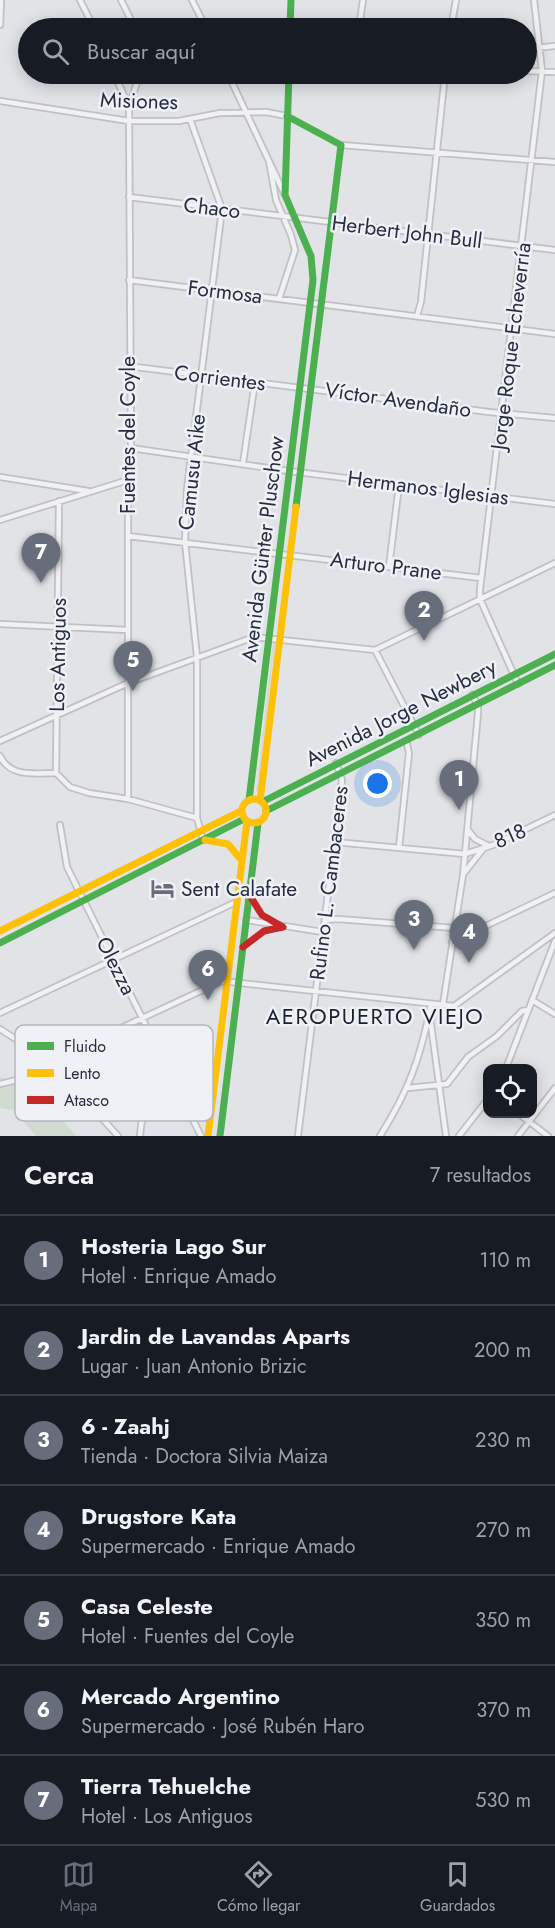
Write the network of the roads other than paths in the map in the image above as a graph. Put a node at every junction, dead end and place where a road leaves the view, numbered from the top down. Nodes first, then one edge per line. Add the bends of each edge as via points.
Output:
1 (2, 0) edge
2 (80, 0) edge
3 (121, 0) edge
4 (192, 0) edge
5 (291, 0) edge
6 (363, 0) edge
7 (456, 0) edge
8 (534, 0) edge
9 (89, 18) edge
10 (130, 18) edge
11 (201, 18) edge
12 (290, 18) edge
13 (360, 18) edge
14 (453, 18) edge
15 (537, 18) edge
16 (537, 21) edge
17 (0, 25) edge
18 (555, 46) edge
19 (537, 48) edge
20 (541, 48) junction
21 (537, 71) edge
22 (542, 71) junction
23 (555, 72) edge
24 (119, 84) edge
25 (137, 84) edge
26 (233, 84) edge
27 (289, 84) edge
28 (443, 84) edge
29 (0, 101) edge
30 (129, 106) junction
31 (247, 113) junction
32 (287, 116) junction
33 (190, 119) junction
34 (129, 121) junction
35 (341, 145) junction
36 (438, 153) junction
37 (533, 160) junction
38 (269, 161) junction
39 (555, 162) edge
40 (285, 195) junction
41 (129, 197) junction
42 (222, 209) junction
43 (283, 217) junction
44 (295, 219) junction
45 (332, 223) junction
46 (428, 235) junction
47 (523, 246) junction
48 (555, 250) edge
49 (129, 280) junction
50 (213, 291) junction
51 (279, 299) junction
52 (310, 303) junction
53 (322, 304) junction
54 (417, 316) junction
55 (512, 328) junction
56 (555, 334) edge
57 (129, 366) junction
58 (202, 375) junction
59 (255, 382) junction
60 (300, 388) junction
61 (312, 389) junction
62 (503, 413) junction
63 (555, 418) edge
64 (131, 448) junction
65 (191, 457) junction
66 (243, 463) junction
67 (289, 471) junction
68 (302, 472) junction
69 (0, 477) edge
70 (128, 480) junction
71 (399, 485) junction
72 (91, 492) junction
73 (493, 496) junction
74 (59, 501) junction
75 (555, 504) edge
76 (0, 520) edge
77 (128, 536) junction
78 (185, 542) junction
79 (279, 554) junction
80 (291, 555) junction
81 (555, 563) edge
82 (389, 567) junction
83 (481, 578) junction
84 (480, 599) junction
85 (0, 624) edge
86 (58, 626) junction
87 (128, 630) junction
88 (269, 637) junction
89 (280, 638) junction
90 (375, 650) junction
91 (555, 654) edge
92 (197, 657) junction
93 (555, 665) edge
94 (514, 675) junction
95 (128, 682) junction
96 (518, 684) junction
97 (472, 694) junction
98 (478, 705) junction
99 (57, 715) junction
100 (413, 724) junction
101 (419, 735) junction
102 (0, 741) edge
103 (406, 741) junction
104 (0, 756) edge
105 (336, 763) junction
106 (56, 773) junction
107 (341, 773) junction
108 (128, 799) junction
109 (249, 800) junction
110 (261, 801) junction
111 (241, 811) junction
112 (266, 811) junction
113 (555, 815) edge
114 (197, 818) junction
115 (246, 820) junction
116 (258, 823) junction
117 (60, 825) dead end
118 (467, 828) junction
119 (199, 832) junction
120 (203, 840) junction
121 (335, 842) junction
122 (487, 847) junction
123 (399, 848) junction
124 (465, 854) junction
125 (242, 861) junction
126 (463, 875) junction
127 (79, 891) junction
128 (555, 893) edge
129 (249, 894) junction
130 (84, 901) junction
131 (236, 902) junction
132 (234, 919) junction
133 (246, 920) junction
134 (325, 920) junction
135 (283, 927) junction
136 (454, 928) junction
137 (1, 930) edge
138 (322, 932) junction
139 (555, 933) edge
140 (232, 937) junction
141 (3, 941) edge
142 (555, 941) edge
143 (452, 942) junction
144 (243, 943) junction
145 (113, 960) junction
146 (226, 981) junction
147 (238, 983) junction
148 (315, 992) junction
149 (532, 1000) junction
150 (443, 1004) junction
151 (430, 1008) junction
152 (528, 1010) junction
153 (0, 1014) edge
154 (555, 1014) edge
155 (142, 1018) junction
156 (127, 1025) edge
157 (146, 1025) edge
158 (0, 1029) edge
159 (15, 1038) edge
160 (508, 1064) edge
161 (216, 1067) junction
162 (228, 1068) junction
163 (15, 1080) edge
164 (0, 1084) edge
165 (438, 1087) junction
166 (408, 1088) junction
167 (555, 1088) edge
168 (213, 1093) edge
169 (483, 1105) edge
170 (525, 1118) edge
171 (105, 1121) edge
172 (142, 1121) edge
173 (194, 1121) edge
174 (210, 1121) edge
175 (529, 1122) junction
176 (118, 1136) edge
177 (140, 1136) edge
178 (201, 1136) edge
179 (208, 1136) edge
180 (220, 1136) edge
181 (298, 1136) edge
182 (380, 1136) edge
183 (446, 1136) edge
184 (459, 1136) edge
185 (518, 1136) edge
186 (548, 1136) edge

1 - 17 street
2 - 9 street
3 - 10 street
4 - 11 street
5 - 12 street
6 - 13 street
7 - 14 street
8 - 15 street, Jorge Roque Echeverría
16 - 20 street, Jorge Roque Echeverría
18 - 20 street
19 - 20 street
20 - 22 street, Jorge Roque Echeverría
21 - 22 street
22 - 23 street
22 - 37 street, Jorge Roque Echeverría
24 - 30 street, Fuentes del Coyle
25 - 30 street
26 - 31 street
27 - 32 street
28 - 36 street
29 - 34 street, Misiones
30 - 34 street, Fuentes del Coyle
31 - 32 street, Misiones
31 - 33 street, Misiones
31 - 38 street
32 - 35 street, Misiones
32 - 40 street
33 - 34 street, Misiones
33 - 42 street, Camusu Aike
34 - 41 street, Fuentes del Coyle
35 - 36 street
35 - 45 street, Avenida Günter Pluschow
36 - 37 street
36 - 46 street
37 - 39 street
37 - 47 street, Jorge Roque Echeverría
38 - 40 street
38 - 43 street
40 - 44 street, Avenida Günter Pluschow
41 - 42 street, Chaco
41 - 49 street, Fuentes del Coyle
42 - 43 street, Chaco
42 - 50 street, Camusu Aike
43 - 44 street, Chaco
43 - 51 street via 295,250
44 - 45 street, Herbert John Bull
44 - 52 street, Avenida Günter Pluschow via 313,264
45 - 46 street, Herbert John Bull
45 - 53 street, Avenida Günter Pluschow
46 - 47 street, Herbert John Bull
46 - 54 street
47 - 48 street, Herbert John Bull
47 - 55 street, Jorge Roque Echeverría
49 - 50 street, Formosa
49 - 57 street, Fuentes del Coyle
50 - 51 street, Formosa
50 - 58 street, Camusu Aike
51 - 52 street, Formosa
52 - 53 street, Formosa
52 - 60 street, Avenida Günter Pluschow
53 - 54 street, Formosa
53 - 61 street, Avenida Günter Pluschow
54 - 55 street, Formosa
55 - 56 street, Formosa
55 - 62 street, Jorge Roque Echeverría
57 - 58 street, Corrientes
57 - 64 street, Fuentes del Coyle
58 - 59 street, Corrientes
58 - 65 street, Camusu Aike
59 - 60 street, Corrientes
59 - 66 street
60 - 61 street, Corrientes
60 - 67 street, Avenida Günter Pluschow
61 - 62 street, Víctor Avendaño
61 - 68 street, Avenida Günter Pluschow
62 - 63 street, Víctor Avendaño
62 - 73 street, Jorge Roque Echeverría
64 - 65 street, Hermanos Iglesias
64 - 70 street, Fuentes del Coyle
65 - 66 street, Hermanos Iglesias
65 - 78 street, Camusu Aike
66 - 67 street, Hermanos Iglesias
67 - 68 street, Hermanos Iglesias
67 - 79 street, Avenida Günter Pluschow
68 - 71 street, Hermanos Iglesias
68 - 80 street, Avenida Günter Pluschow
69 - 72 street
70 - 72 street
70 - 77 street, Fuentes del Coyle
71 - 73 street, Hermanos Iglesias
71 - 82 street
72 - 74 street
73 - 75 street, Hermanos Iglesias
73 - 83 street, Jorge Roque Echeverría
74 - 76 street
74 - 86 street, Los Antiguos
77 - 78 street, Arturo Prane
77 - 87 street, Fuentes del Coyle
78 - 79 street, Arturo Prane
78 - 92 street, Camusu Aike
79 - 80 street, Arturo Prane
79 - 88 street, Avenida Günter Pluschow
80 - 82 street, Arturo Prane
80 - 89 street, Avenida Günter Pluschow
81 - 84 street
82 - 83 street, Arturo Prane
83 - 84 street, Jorge Roque Echeverría
84 - 90 street
84 - 94 street, Jorge Roque Echeverría
85 - 86 street
86 - 87 street
86 - 99 street, Los Antiguos
87 - 95 street, Fuentes del Coyle
88 - 89 street
88 - 92 street via 254,637
88 - 109 street, Avenida Günter Pluschow
89 - 90 street
89 - 110 street, Avenida Günter Pluschow
90 - 100 street
91 - 94 street, Avenida Jorge Newbery
92 - 95 street
92 - 114 street, Camusu Aike
93 - 96 street, Avenida Jorge Newbery
94 - 96 street, Jorge Roque Echeverría
94 - 97 street, Avenida Jorge Newbery
95 - 99 street
95 - 108 street, Fuentes del Coyle
96 - 98 street, Avenida Jorge Newbery
97 - 98 street
97 - 100 street, Avenida Jorge Newbery
98 - 101 street, Avenida Jorge Newbery
98 - 118 street
99 - 102 street
99 - 106 street, Los Antiguos
100 - 101 street
100 - 105 street, Avenida Jorge Newbery
101 - 103 street, Avenida Jorge Newbery
103 - 107 street, Avenida Jorge Newbery
103 - 123 street via 409,753
104 - 106 street via 10,769 19,772
105 - 107 street
105 - 110 street, Avenida Jorge Newbery
106 - 108 street via 70,787
107 - 112 street, Avenida Jorge Newbery
107 - 121 street, Rufino L. Cambaceres
108 - 114 street
109 - 110 street
109 - 111 street
110 - 112 street
111 - 115 street
111 - 119 street
112 - 116 street
113 - 122 street, 818
114 - 119 street, Camusu Aike
115 - 116 street
115 - 120 street
115 - 125 street
116 - 129 street
117 - 127 street, Olezza via 67,867
118 - 122 street via 471,836
118 - 124 street
119 - 120 street, Camusu Aike
119 - 127 street
120 - 125 street via 222,841 234,847
120 - 130 street
121 - 123 street
121 - 134 street, Rufino L. Cambaceres
122 - 124 street, 818
122 - 126 street via 470,862
123 - 124 street
124 - 126 street
125 - 131 street
126 - 136 street
127 - 130 street, Olezza
127 - 137 street
128 - 143 street
129 - 133 street
129 - 135 street via 262,915
130 - 141 street
130 - 145 street, Olezza
131 - 132 street
131 - 145 street
132 - 133 street via 239,916
132 - 140 street
133 - 135 street
133 - 144 street
134 - 136 street
134 - 138 street, Rufino L. Cambaceres
135 - 138 street
135 - 144 street
136 - 143 street
137 - 141 street
138 - 148 street, Rufino L. Cambaceres
139 - 150 street via 461,1003
140 - 144 street
140 - 146 street
142 - 149 street
143 - 150 street
144 - 147 street
145 - 153 street
145 - 155 street, Olezza
146 - 147 street
146 - 155 street
146 - 161 street
147 - 148 street
147 - 162 street
148 - 151 street
148 - 181 street, Rufino L. Cambaceres
149 - 152 street
149 - 154 street
150 - 151 street
151 - 165 street
151 - 166 street
152 - 160 street
152 - 165 street via 468,1057 447,1084
155 - 156 street
155 - 157 street, Olezza
158 - 159 street
161 - 162 street
161 - 168 street
162 - 180 street
163 - 164 street
165 - 166 street
165 - 183 street
166 - 182 street
167 - 175 street
169 - 184 street
170 - 175 street
171 - 176 street
172 - 177 street
173 - 178 street, Olezza
174 - 179 street
175 - 185 street
175 - 186 street

